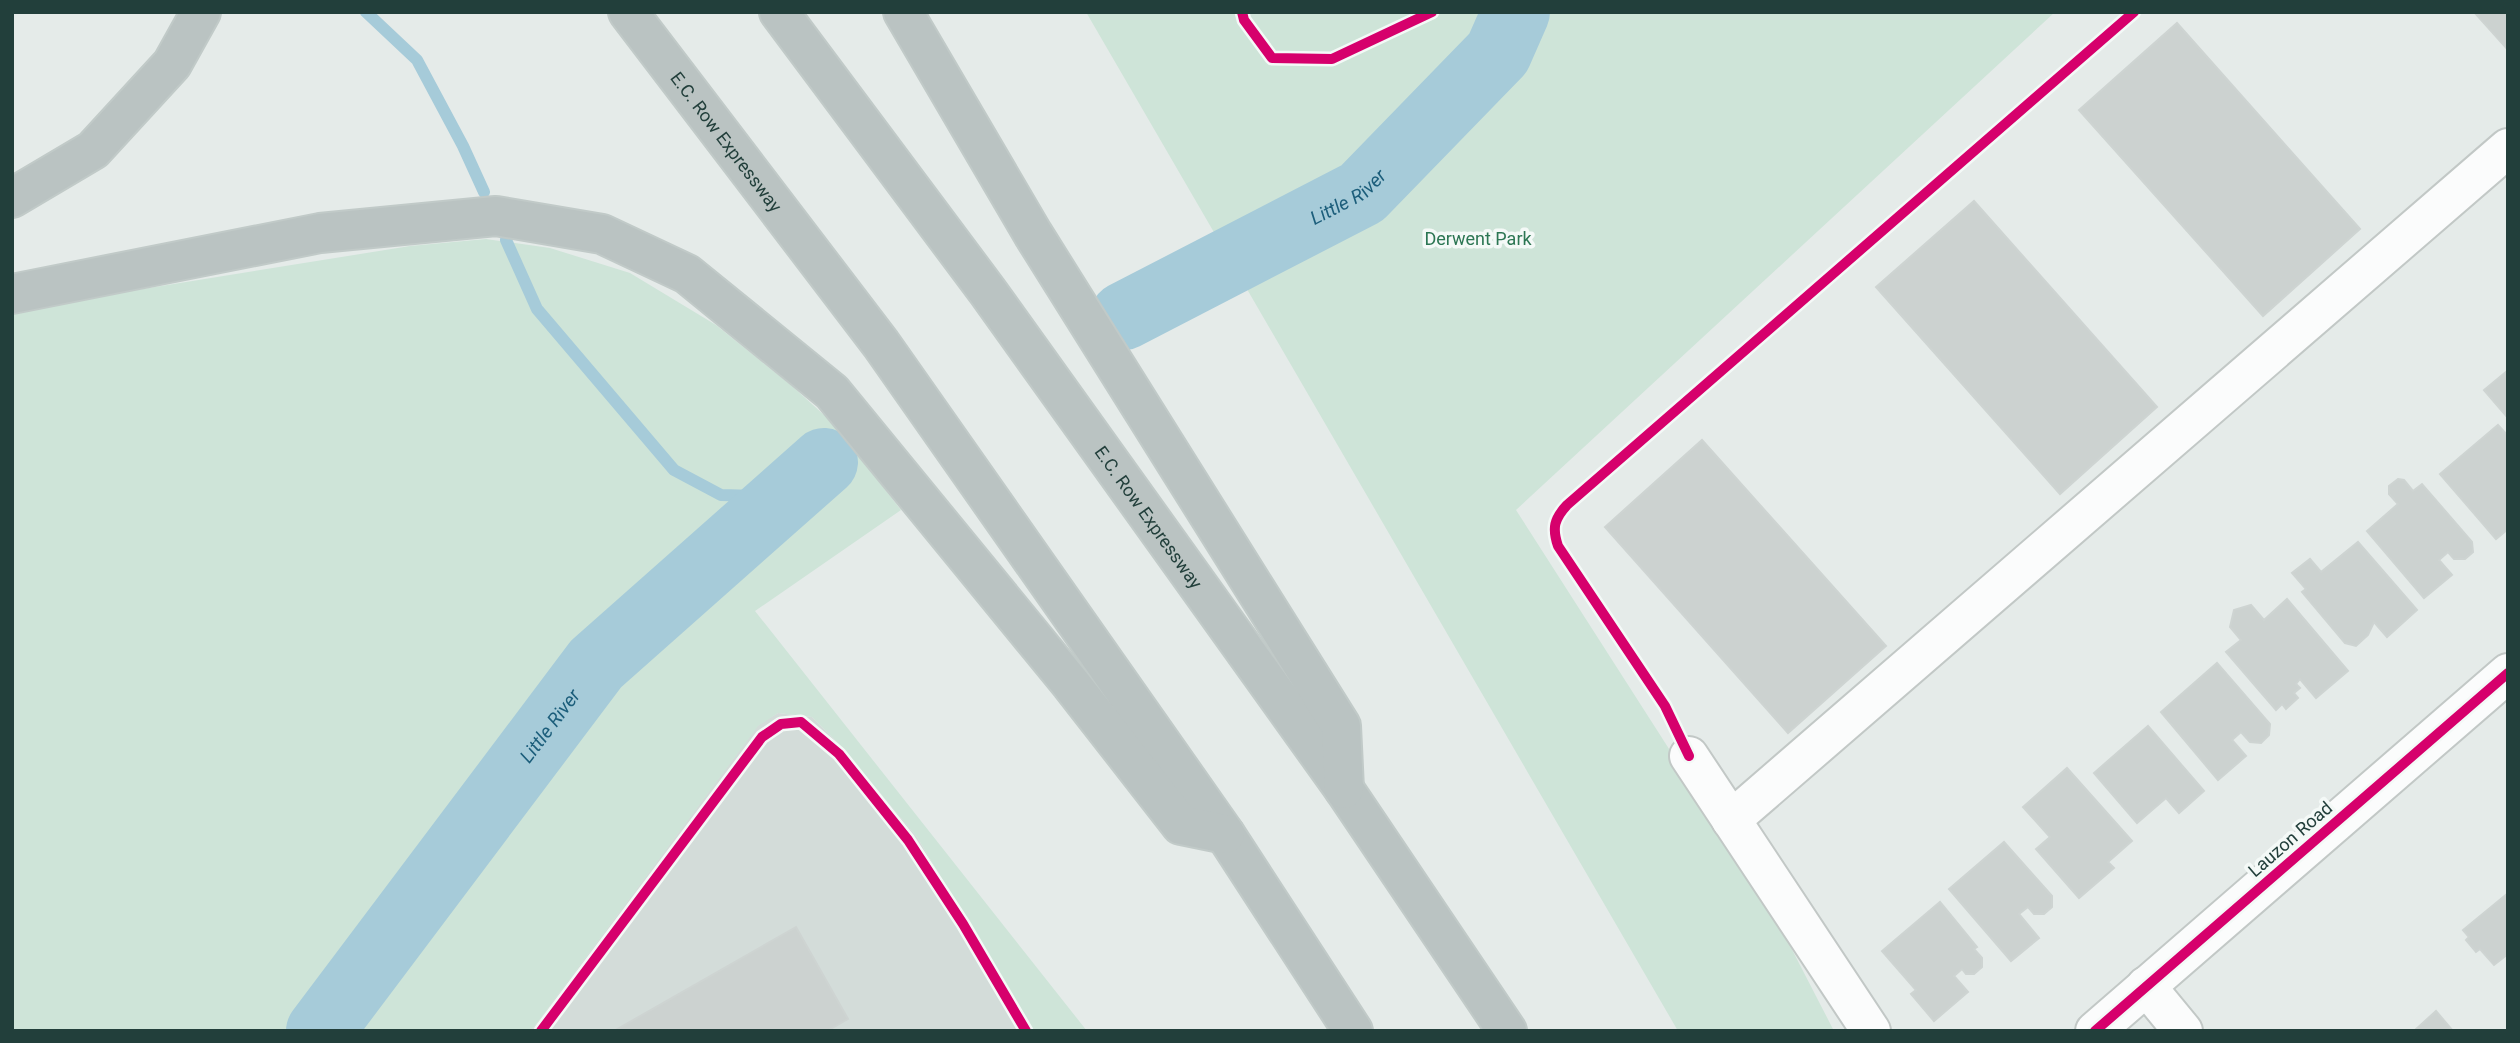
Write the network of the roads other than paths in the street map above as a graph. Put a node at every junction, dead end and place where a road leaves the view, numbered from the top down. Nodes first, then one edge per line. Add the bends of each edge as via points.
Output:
1 (201, 12) edge
2 (628, 12) edge
3 (779, 12) edge
4 (903, 12) edge
5 (2508, 148) edge
6 (12, 198) edge
7 (12, 294) edge
8 (2508, 673) edge
9 (1689, 756) dead end
10 (1344, 789) junction
11 (1731, 820) junction
12 (1225, 834) junction
13 (2146, 986) junction
14 (1353, 1031) edge
15 (1507, 1031) edge
16 (1871, 1031) edge
17 (2095, 1031) edge
18 (2183, 1031) edge

1 - 6 highway via 172,64 93,150
2 - 12 highway, E.C. Row Expressway via 881,344
3 - 10 highway, E.C. Row Expressway via 988,292
4 - 10 highway via 1033,233 1342,726
5 - 11 street
7 - 12 highway via 320,233 496,216 602,234 687,274 832,392 1181,825
8 - 13 street, Lauzon Road
9 - 11 street
10 - 15 highway, E.C. Row Expressway
11 - 16 street
12 - 14 highway, E.C. Row Expressway
13 - 17 street, Lauzon Road
13 - 18 street

